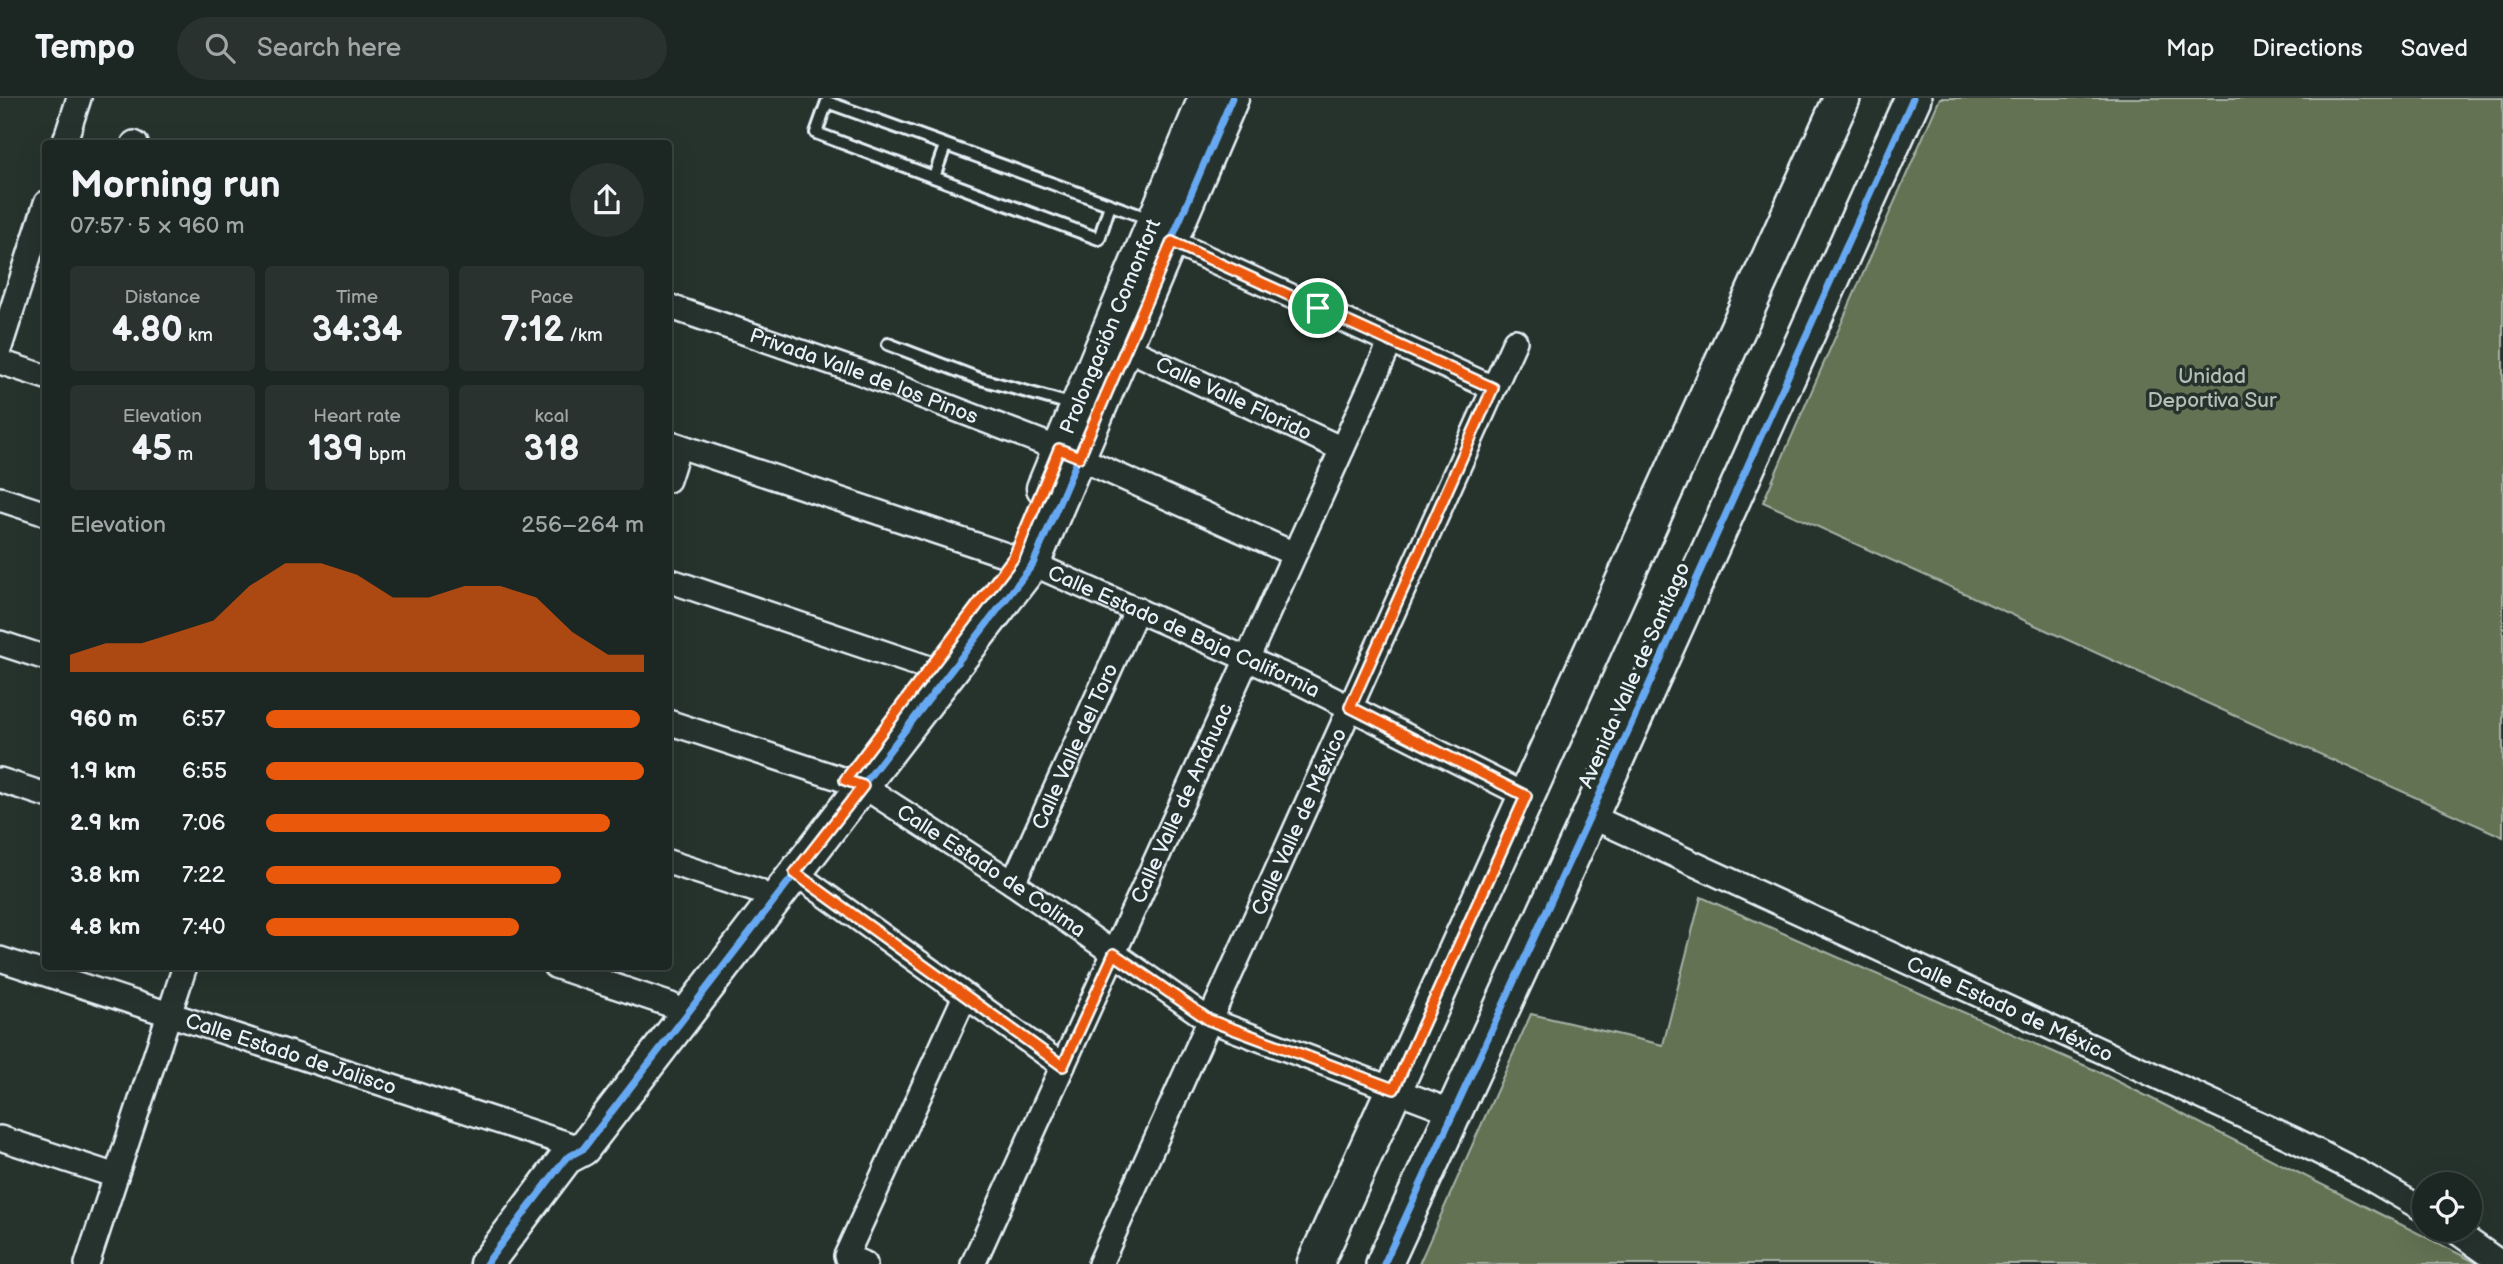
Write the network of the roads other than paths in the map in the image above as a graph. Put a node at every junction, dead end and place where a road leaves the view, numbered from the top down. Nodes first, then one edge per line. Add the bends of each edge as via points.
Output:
1 (79, 98) edge
2 (1205, 98) edge
3 (1232, 98) edge
4 (1842, 98) edge
5 (1913, 98) edge
6 (65, 140) edge
7 (946, 146) junction
8 (934, 177) junction
9 (1110, 205) junction
10 (42, 216) edge
11 (1162, 231) junction
12 (672, 307) edge
13 (1391, 341) junction
14 (1515, 341) dead end
15 (888, 344) dead end
16 (0, 347) edge
17 (1126, 348) junction
18 (0, 362) edge
19 (42, 376) edge
20 (1493, 388) junction
21 (1076, 406) junction
22 (674, 444) edge
23 (1342, 449) junction
24 (1069, 453) junction
25 (0, 499) edge
26 (42, 513) edge
27 (1294, 554) junction
28 (1023, 561) junction
29 (672, 581) edge
30 (1137, 609) junction
31 (0, 643) edge
32 (42, 657) edge
33 (1247, 658) junction
34 (929, 668) junction
35 (1350, 707) junction
36 (672, 723) edge
37 (0, 780) edge
38 (854, 783) junction
39 (42, 794) edge
40 (1526, 796) junction
41 (1590, 816) junction
42 (672, 863) edge
43 (795, 873) junction
44 (1013, 883) junction
45 (758, 891) junction
46 (1114, 954) junction
47 (0, 959) edge
48 (184, 970) edge
49 (567, 970) edge
50 (965, 996) junction
51 (671, 1004) junction
52 (169, 1015) junction
53 (1209, 1020) junction
54 (1063, 1066) junction
55 (1394, 1089) junction
56 (1453, 1112) junction
57 (0, 1138) edge
58 (572, 1150) junction
59 (116, 1176) junction
60 (2412, 1203) edge
61 (2471, 1242) edge
62 (855, 1260) edge
63 (87, 1264) edge
64 (486, 1264) edge
65 (973, 1264) edge
66 (1100, 1264) edge
67 (1315, 1264) edge
68 (1384, 1264) edge
69 (2502, 1264) edge

1 - 6 street
2 - 11 street, Prolongación Comonfort
3 - 11 street, Prolongación Comonfort
4 - 40 main road
5 - 41 main road, Avenida Valle de Santiago
7 - 8 lane
7 - 8 lane via 827,102 816,134
7 - 9 lane
8 - 9 lane via 1099,239
9 - 11 lane
10 - 16 street
11 - 13 street
11 - 17 street, Prolongación Comonfort
11 - 21 street, Prolongación Comonfort
12 - 24 street, Privada Valle de los Pinos via 859,372
13 - 20 street
13 - 23 street, Calle Valle de Anáhuac
14 - 20 street, Calle Valle de México
15 - 21 lane via 978,378
17 - 23 street, Calle Valle Florido
17 - 24 street, Prolongación Comonfort
18 - 19 street
20 - 35 street, Calle Valle de México
21 - 24 street, Prolongación Comonfort
22 - 28 street, Calle Estado de Baja California
23 - 27 street, Calle Valle de Anáhuac
24 - 27 street, Privada Valle de los Pinos
24 - 28 street, Prolongación Comonfort
25 - 26 street
27 - 33 street, Calle Valle de Anáhuac
28 - 30 street, Calle Estado de Baja California
28 - 34 street, Prolongación Comonfort
28 - 38 street, Prolongación Comonfort
29 - 34 street
30 - 33 street, Calle Estado de Baja California
30 - 44 street, Calle Valle del Toro
31 - 32 street
33 - 35 street, Calle Estado de Baja California
33 - 46 street, Calle Valle de Anáhuac
34 - 38 street, Prolongación Comonfort
35 - 40 street, Calle Estado de Baja California
35 - 53 street, Calle Valle de México
36 - 38 street, Calle Estado de Colima
37 - 39 street
38 - 43 street, Prolongación Comonfort
38 - 44 street, Calle Estado de Colima
38 - 45 street, Prolongación Comonfort
40 - 55 main road
41 - 56 main road, Avenida Valle de Santiago
41 - 60 street, Calle Estado de México via 2295,1140
42 - 45 street
43 - 50 street
43 - 58 street, Prolongación Comonfort
44 - 46 street, Calle Estado de Colima
45 - 51 street, Prolongación Comonfort
46 - 53 street, Calle Estado de Colima
46 - 54 street, Calle Valle de Anáhuac
47 - 52 street, Calle Estado de Jalisco
48 - 52 street
49 - 51 street
50 - 54 street
50 - 62 street
51 - 58 street, Prolongación Comonfort
52 - 58 street, Calle Estado de Jalisco
52 - 59 street
53 - 55 street, Calle Estado de Colima
53 - 66 street, Calle Valle de México
54 - 65 street, Calle Valle de Anáhuac
55 - 56 street, Calle Estado de Colima
55 - 67 main road
56 - 68 main road, Avenida Valle de Santiago
57 - 59 street
58 - 64 street, Prolongación Comonfort
59 - 63 street
61 - 69 street

